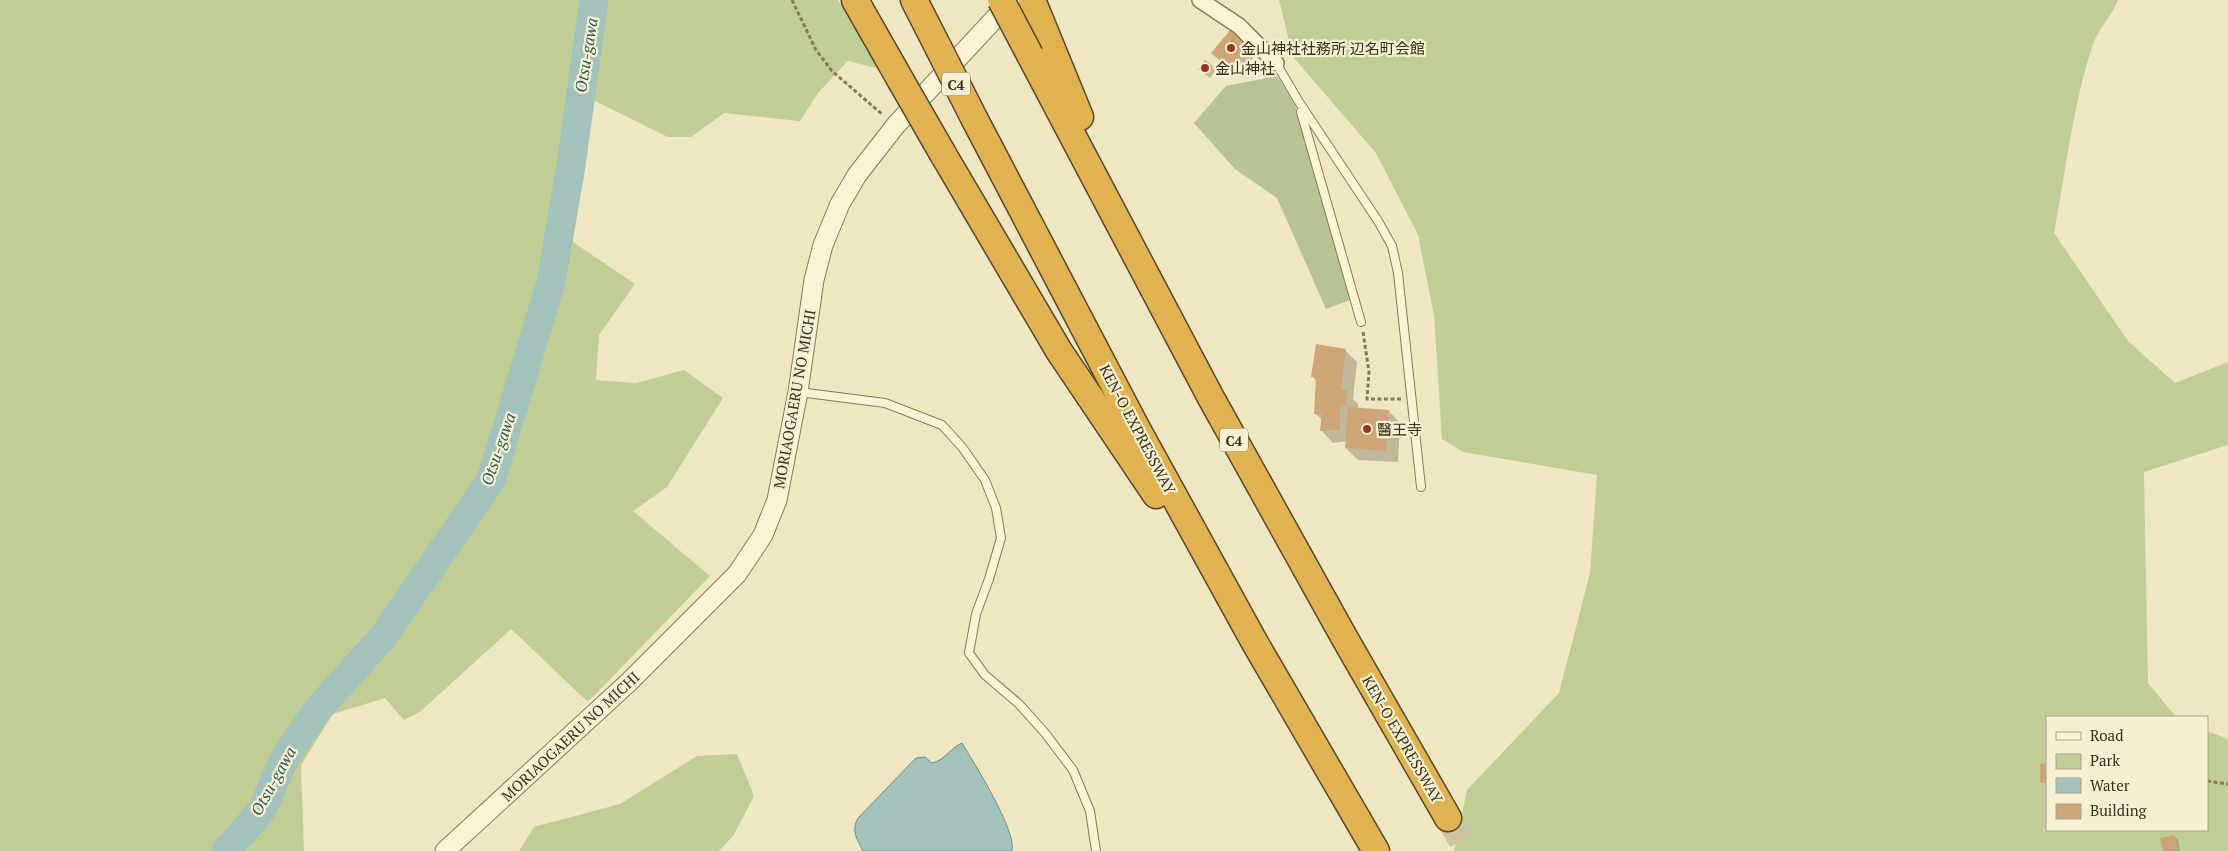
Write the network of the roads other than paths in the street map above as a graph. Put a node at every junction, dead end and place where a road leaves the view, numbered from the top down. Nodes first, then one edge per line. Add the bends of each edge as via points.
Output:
1 (854, 0) edge
2 (914, 0) edge
3 (1001, 0) edge
4 (1012, 0) edge
5 (1032, 0) edge
6 (1200, 0) edge
7 (1039, 48) junction
8 (1276, 63) joint
9 (1299, 102) junction
10 (1362, 322) dead end
11 (798, 392) junction
12 (1421, 487) dead end
13 (1255, 643) junction
14 (1448, 818) tunnel mouth
15 (445, 851) edge
16 (1096, 851) edge
17 (1376, 851) edge

1 - 13 highway, bridge via 1059,351
2 - 13 highway, KEN-O EXPRESSWAY / C4, bridge via 1136,427
3 - 7 highway, KEN-O EXPRESSWAY / C4, bridge
4 - 11 street, MORIAOGAERU NO MICHI via 896,125 840,204 823,245 814,280
5 - 7 highway
6 - 8 street via 1239,26
7 - 14 highway, KEN-O EXPRESSWAY / C4 via 1210,396
8 - 9 lane
9 - 10 lane
9 - 12 lane via 1392,246 1398,273
11 - 15 street, MORIAOGAERU NO MICHI via 777,500 763,535 737,574 629,682
11 - 16 lane via 885,402 942,425 985,480 996,508 1001,538 976,614 969,653 985,675 1019,704 1073,770 1090,811
13 - 17 highway, KEN-O EXPRESSWAY / C4

